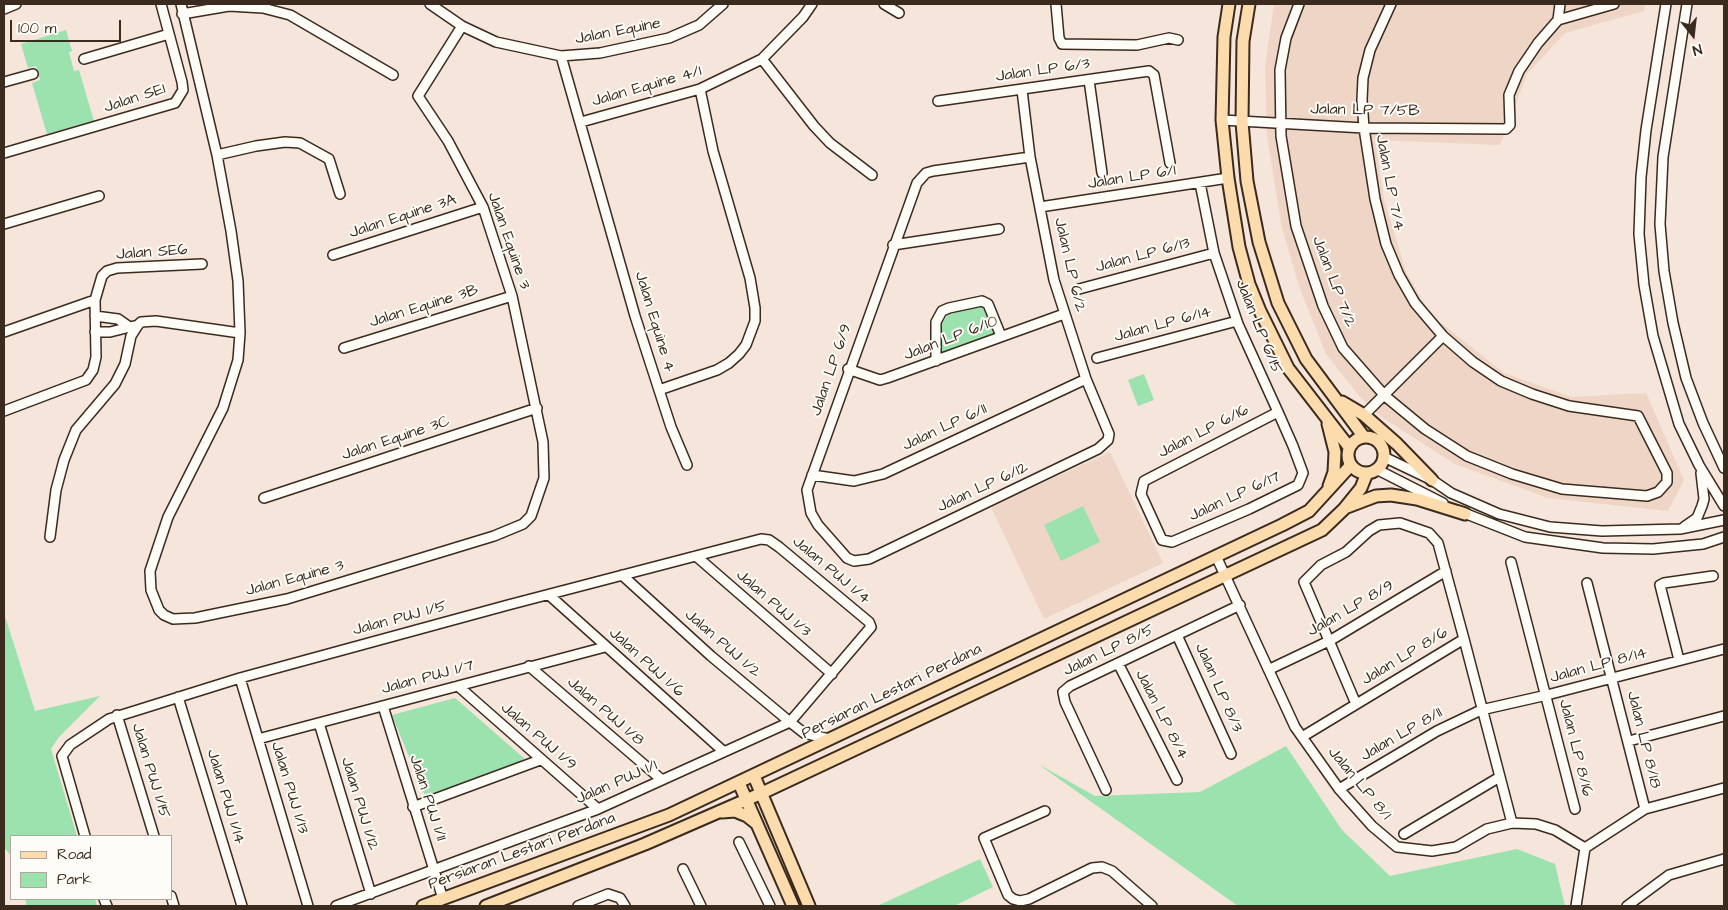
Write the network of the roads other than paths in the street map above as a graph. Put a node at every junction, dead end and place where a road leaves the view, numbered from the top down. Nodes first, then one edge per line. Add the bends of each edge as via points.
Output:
1 (16, 4) edge
2 (161, 4) edge
3 (181, 4) edge
4 (430, 4) edge
5 (723, 4) edge
6 (812, 4) edge
7 (884, 4) edge
8 (1056, 4) edge
9 (1229, 4) edge
10 (1250, 4) edge
11 (1298, 4) edge
12 (1391, 4) edge
13 (1560, 4) edge
14 (1614, 4) edge
15 (1666, 4) edge
16 (1687, 4) edge
17 (4, 9) edge
18 (899, 13) dead end
19 (182, 14) junction
20 (1558, 20) junction
21 (462, 26) junction
22 (169, 34) junction
23 (1178, 40) dead end
24 (562, 56) junction
25 (84, 59) dead end
26 (762, 59) junction
27 (33, 74) dead end
28 (393, 75) dead end
29 (1089, 80) junction
30 (4, 82) edge
31 (700, 89) junction
32 (1022, 90) junction
33 (938, 101) dead end
34 (1222, 120) junction
35 (581, 122) junction
36 (1242, 122) junction
37 (1279, 123) junction
38 (1364, 128) junction
39 (4, 153) edge
40 (217, 155) junction
41 (1030, 157) junction
42 (1170, 163) dead end
43 (1102, 173) dead end
44 (872, 175) dead end
45 (1228, 178) junction
46 (1200, 183) junction
47 (340, 194) dead end
48 (100, 196) dead end
49 (483, 207) junction
50 (1040, 207) junction
51 (4, 224) edge
52 (999, 229) dead end
53 (893, 245) junction
54 (1214, 253) junction
55 (333, 255) dead end
56 (202, 264) dead end
57 (1079, 288) dead end
58 (512, 296) junction
59 (95, 300) junction
60 (1064, 314) junction
61 (94, 316) junction
62 (1237, 321) junction
63 (138, 325) junction
64 (128, 326) junction
65 (4, 332) edge
66 (95, 332) junction
67 (240, 333) junction
68 (1001, 336) junction
69 (1443, 336) junction
70 (344, 348) dead end
71 (1097, 358) dead end
72 (936, 361) junction
73 (848, 369) junction
74 (1086, 379) junction
75 (659, 390) junction
76 (1385, 396) junction
77 (1338, 400) junction
78 (537, 408) junction
79 (4, 411) edge
80 (1278, 412) junction
81 (1324, 416) junction
82 (1364, 416) junction
83 (1364, 437) junction
84 (1108, 440) joint
85 (1349, 447) junction
86 (1384, 457) junction
87 (687, 465) dead end
88 (1351, 465) junction
89 (1699, 465) junction
90 (1724, 468) edge
91 (1372, 471) junction
92 (812, 475) junction
93 (1302, 478) joint
94 (1432, 480) junction
95 (1667, 482) joint
96 (1326, 494) junction
97 (264, 498) dead end
98 (1724, 506) edge
99 (1344, 509) junction
100 (1465, 514) junction
101 (1724, 520) edge
102 (1680, 530) junction
103 (50, 537) dead end
104 (1724, 537) edge
105 (769, 540) joint
106 (1176, 540) joint
107 (696, 556) junction
108 (1216, 556) junction
109 (869, 559) joint
110 (1511, 562) dead end
111 (1446, 571) junction
112 (1226, 575) junction
113 (622, 576) junction
114 (1713, 576) dead end
115 (1587, 583) dead end
116 (549, 595) junction
117 (1240, 605) junction
118 (871, 627) joint
119 (1177, 635) junction
120 (1464, 639) junction
121 (1330, 640) junction
122 (606, 647) junction
123 (1724, 649) edge
124 (998, 659) junction
125 (1679, 660) junction
126 (1118, 663) junction
127 (529, 666) junction
128 (1270, 669) junction
129 (832, 674) junction
130 (240, 678) junction
131 (1008, 678) junction
132 (1613, 679) junction
133 (458, 686) junction
134 (1547, 695) junction
135 (178, 697) junction
136 (1356, 704) junction
137 (383, 706) junction
138 (1481, 710) junction
139 (117, 715) junction
140 (1724, 716) edge
141 (790, 722) junction
142 (319, 723) junction
143 (804, 733) junction
144 (1302, 737) junction
145 (258, 739) junction
146 (829, 739) junction
147 (1629, 741) junction
148 (723, 751) junction
149 (803, 752) junction
150 (1231, 754) dead end
151 (540, 760) junction
152 (754, 776) junction
153 (1498, 778) junction
154 (662, 780) junction
155 (1177, 780) dead end
156 (739, 783) junction
157 (784, 783) junction
158 (1724, 788) edge
159 (1339, 789) junction
160 (1106, 790) dead end
161 (762, 793) junction
162 (747, 799) junction
163 (414, 807) junction
164 (598, 809) junction
165 (1575, 809) dead end
166 (1645, 809) junction
167 (1045, 811) dead end
168 (718, 812) junction
169 (770, 812) junction
170 (1512, 823) junction
171 (759, 825) junction
172 (1404, 834) dead end
173 (85, 835) edge
174 (154, 835) edge
175 (739, 842) dead end
176 (1585, 848) junction
177 (1724, 859) edge
178 (434, 869) junction
179 (683, 869) dead end
180 (371, 894) junction
181 (444, 899) junction
182 (624, 904) edge
183 (242, 906) edge
184 (308, 906) edge
185 (336, 906) edge
186 (423, 906) edge
187 (486, 906) edge
188 (578, 906) edge
189 (701, 906) edge
190 (770, 906) edge
191 (793, 906) edge
192 (809, 906) edge
193 (1152, 906) edge
194 (1576, 906) edge
195 (1627, 906) edge

1 - 17 street
2 - 22 street, Jalan SE1
3 - 19 street, Jalan Equine 3
4 - 21 street, Jalan Equine
5 - 24 street, Jalan Equine via 699,25 669,38 600,53
6 - 26 street, Jalan Equine 4/1
7 - 18 street
8 - 23 street via 1062,44 1137,45 1169,38
9 - 34 main road via 1224,36
10 - 36 main road via 1243,41
11 - 37 street, Jalan LP 7/2 via 1286,38 1280,70
12 - 38 street, Jalan LP 7/4 via 1370,50 1363,78
13 - 20 street
14 - 20 street
15 - 89 street via 1646,130 1640,234 1653,336 1679,424
16 - 90 street via 1663,157 1660,224 1664,271 1686,378
19 - 28 street via 229,6 263,8 290,16
19 - 40 street, Jalan Equine 3
20 - 38 street, Jalan LP 7/5B via 1538,42 1519,71 1509,95 1510,125 1506,129
21 - 24 street, Jalan Equine via 496,42
21 - 49 street, Jalan Equine 3 via 418,96 448,141
22 - 25 street
22 - 39 street, Jalan SE1 via 183,90 175,103
24 - 35 street, Jalan Equine 4
26 - 31 street, Jalan Equine 4/1
26 - 44 street via 830,143
27 - 30 street
29 - 32 street, Jalan LP 6/3
29 - 42 street, Jalan LP 6/3 via 1152,72
29 - 43 street
31 - 35 street, Jalan Equine 4/1
31 - 75 street, Jalan Equine 4 via 713,152 750,278 755,321 746,345 729,363
32 - 33 street, Jalan LP 6/3
32 - 41 street, Jalan LP 6/2
34 - 36 street, Jalan LP 7/5B
34 - 45 main road
35 - 75 street, Jalan Equine 4
36 - 37 street, Jalan LP 7/5B
36 - 77 main road via 1247,181 1271,282 1306,359
37 - 38 street, Jalan LP 7/5B
37 - 76 street, Jalan LP 7/2 via 1296,226 1323,306 1343,348
38 - 69 street, Jalan LP 7/4 via 1374,199 1386,244 1415,303
40 - 47 street via 256,146 300,143 329,158
40 - 67 street, Jalan Equine 3 via 238,281
41 - 50 street, Jalan LP 6/2
41 - 53 street, Jalan LP 6/9 via 926,173 917,183
45 - 46 street, Jalan LP 6/1
45 - 81 main road via 1239,247 1249,284 1288,368
46 - 50 street, Jalan LP 6/1
46 - 54 street, Jalan LP 6/15
48 - 51 street
49 - 55 street, Jalan Equine 3A
49 - 58 street, Jalan Equine 3
50 - 60 street, Jalan LP 6/2
52 - 53 street
53 - 73 street, Jalan LP 6/9
54 - 57 street, Jalan LP 6/13
54 - 62 street, Jalan LP 6/15
56 - 59 street, Jalan SE6 via 112,269 102,276
58 - 70 street, Jalan Equine 3B
58 - 78 street, Jalan Equine 3
59 - 61 street, Jalan SE6
59 - 65 street
60 - 68 street, Jalan LP 6/10
60 - 74 street, Jalan LP 6/2
61 - 64 street via 118,319
61 - 66 street, Jalan SE6
62 - 71 street, Jalan LP 6/14
62 - 80 street, Jalan LP 6/15
63 - 64 street
63 - 67 street via 156,321
63 - 103 street via 131,336 125,364 115,384 76,430 56,490
64 - 66 street via 110,332
66 - 79 street, Jalan SE6 via 96,357 86,380
67 - 78 street, Jalan Equine 3 via 238,360 223,408 168,517 150,571 151,590 160,610 174,618 195,618 287,599 462,547 523,524 531,516 544,478 543,442
68 - 72 street, Jalan LP 6/10
68 - 72 street via 988,304 982,301 949,308 942,311 936,322
69 - 76 street
69 - 95 street, Jalan LP 7/4 via 1501,381 1532,394 1569,406 1638,416 1661,458
72 - 73 street, Jalan LP 6/10 via 880,380
73 - 92 street, Jalan LP 6/9
74 - 84 street, Jalan LP 6/2 via 1109,434
74 - 92 street, Jalan LP 6/11 via 883,474 854,481
75 - 87 street
76 - 82 street
76 - 95 street, Jalan LP 7/2 via 1461,454 1551,487 1647,496 1658,492
77 - 82 main road
77 - 83 main road
78 - 97 street, Jalan Equine 3C
80 - 93 street, Jalan LP 6/15 via 1302,468
80 - 106 street, Jalan LP 6/16 via 1144,481 1141,494 1159,536 1167,542
81 - 85 main road
81 - 96 main road via 1335,452 1334,472
82 - 94 main road
83 - 85 main road
83 - 86 main road via 1379,442
84 - 109 street, Jalan LP 6/12 via 1098,448
85 - 88 main road
86 - 91 main road
86 - 94 street
88 - 91 main road via 1358,471
88 - 96 main road, Persiaran Lestari Perdana
89 - 98 street
89 - 102 street via 1703,484 1702,506 1697,518
91 - 99 main road
91 - 100 street
92 - 109 street, Jalan LP 6/9 via 806,490 818,525 847,558 854,561
93 - 106 street, Jalan LP 6/17 via 1298,485 1250,509
94 - 102 street via 1451,493 1499,514 1550,527 1602,531
96 - 108 main road, Persiaran Lestari Perdana via 1308,511
99 - 100 main road via 1376,496 1392,495
99 - 112 main road via 1322,530
100 - 104 street via 1525,537 1603,548 1653,549 1704,544
101 - 102 street
105 - 107 street, Jalan PUJ 1/5 via 761,539
105 - 118 street, Jalan PUJ 1/4 via 869,622
107 - 113 street, Jalan PUJ 1/5
107 - 129 street, Jalan PUJ 1/3
108 - 112 street, Jalan LP 8/1
108 - 124 main road, Persiaran Lestari Perdana
110 - 134 street, Jalan LP 8/16
111 - 120 street
111 - 121 street, Jalan LP 8/9
111 - 121 street via 1438,543 1429,534 1400,523 1379,525 1304,580
112 - 117 street, Jalan LP 8/1
112 - 131 main road
113 - 116 street, Jalan PUJ 1/5
113 - 141 street, Jalan PUJ 1/2
114 - 125 street via 1660,585
115 - 132 street, Jalan LP 8/18
116 - 122 street, Jalan PUJ 1/6
116 - 130 street, Jalan PUJ 1/5
117 - 119 street, Jalan LP 8/5
117 - 128 street, Jalan LP 8/1
118 - 129 street, Jalan PUJ 1/1
119 - 126 street, Jalan LP 8/5
119 - 150 street, Jalan LP 8/3
120 - 136 street, Jalan LP 8/6
120 - 138 street, Jalan LP 8/6
121 - 128 street, Jalan LP 8/9
121 - 136 street
122 - 127 street, Jalan PUJ 1/7
122 - 148 street, Jalan PUJ 1/6
123 - 125 street, Jalan LP 8/14
124 - 131 main road
124 - 146 main road, Persiaran Lestari Perdana
125 - 132 street, Jalan LP 8/14
126 - 155 street, Jalan LP 8/4
126 - 160 street, Jalan LP 8/5 via 1063,692
127 - 133 street, Jalan PUJ 1/7
127 - 154 street, Jalan PUJ 1/8
128 - 144 street, Jalan LP 8/1
129 - 141 street, Jalan PUJ 1/1
130 - 135 street, Jalan PUJ 1/5
130 - 145 street, Jalan PUJ 1/13
131 - 157 main road
132 - 134 street, Jalan LP 8/14
132 - 147 street, Jalan LP 8/18
133 - 137 street, Jalan PUJ 1/7
133 - 151 street, Jalan PUJ 1/9
134 - 138 street, Jalan LP 8/14
134 - 165 street, Jalan LP 8/16
135 - 139 street, Jalan PUJ 1/5
135 - 183 street, Jalan PUJ 1/14
136 - 144 street, Jalan LP 8/6
137 - 142 street, Jalan PUJ 1/7
137 - 163 street, Jalan PUJ 1/11
138 - 153 street, Jalan LP 8/6
138 - 159 street, Jalan LP 8/11 via 1437,731
139 - 173 street, Jalan PUJ 1/5 via 70,745 62,756
139 - 174 street, Jalan PUJ 1/15
140 - 147 street
141 - 143 street, Jalan PUJ 1/2
141 - 148 street, Jalan PUJ 1/1
142 - 145 street, Jalan PUJ 1/7
142 - 180 street, Jalan PUJ 1/12
143 - 146 street, Jalan PUJ 1/2
143 - 149 street
144 - 159 street, Jalan LP 8/1
145 - 184 street, Jalan PUJ 1/13
146 - 149 main road, Persiaran Lestari Perdana
147 - 166 street, Jalan LP 8/18
148 - 154 street, Jalan PUJ 1/1
149 - 152 main road, Persiaran Lestari Perdana
151 - 163 street
151 - 164 street, Jalan PUJ 1/9
152 - 156 main road, Persiaran Lestari Perdana
152 - 161 main road
153 - 170 street, Jalan LP 8/6
153 - 172 street
154 - 164 street, Jalan PUJ 1/1
156 - 162 main road
156 - 181 main road, Persiaran Lestari Perdana via 600,842
157 - 161 main road
157 - 169 main road
158 - 166 street
159 - 170 street, Jalan LP 8/1 via 1381,834 1397,847 1407,850 1445,851 1487,830
161 - 162 main road
161 - 169 main road
162 - 168 main road
162 - 171 main road
163 - 178 street, Jalan PUJ 1/11
164 - 178 street, Jalan PUJ 1/1
166 - 176 street
167 - 193 street via 984,838 1008,895 1020,901 1029,899 1092,868 1102,867
168 - 171 main road via 735,811
168 - 187 main road
169 - 192 main road
170 - 176 street, Jalan LP 8/1 via 1525,822 1547,828
171 - 191 main road
175 - 190 street
176 - 194 street
177 - 195 street via 1669,875
178 - 180 street, Jalan PUJ 1/1
178 - 181 street, Jalan PUJ 1/11
179 - 189 street
180 - 185 street, Jalan PUJ 1/1
181 - 186 main road, Persiaran Lestari Perdana
182 - 188 street via 608,894

